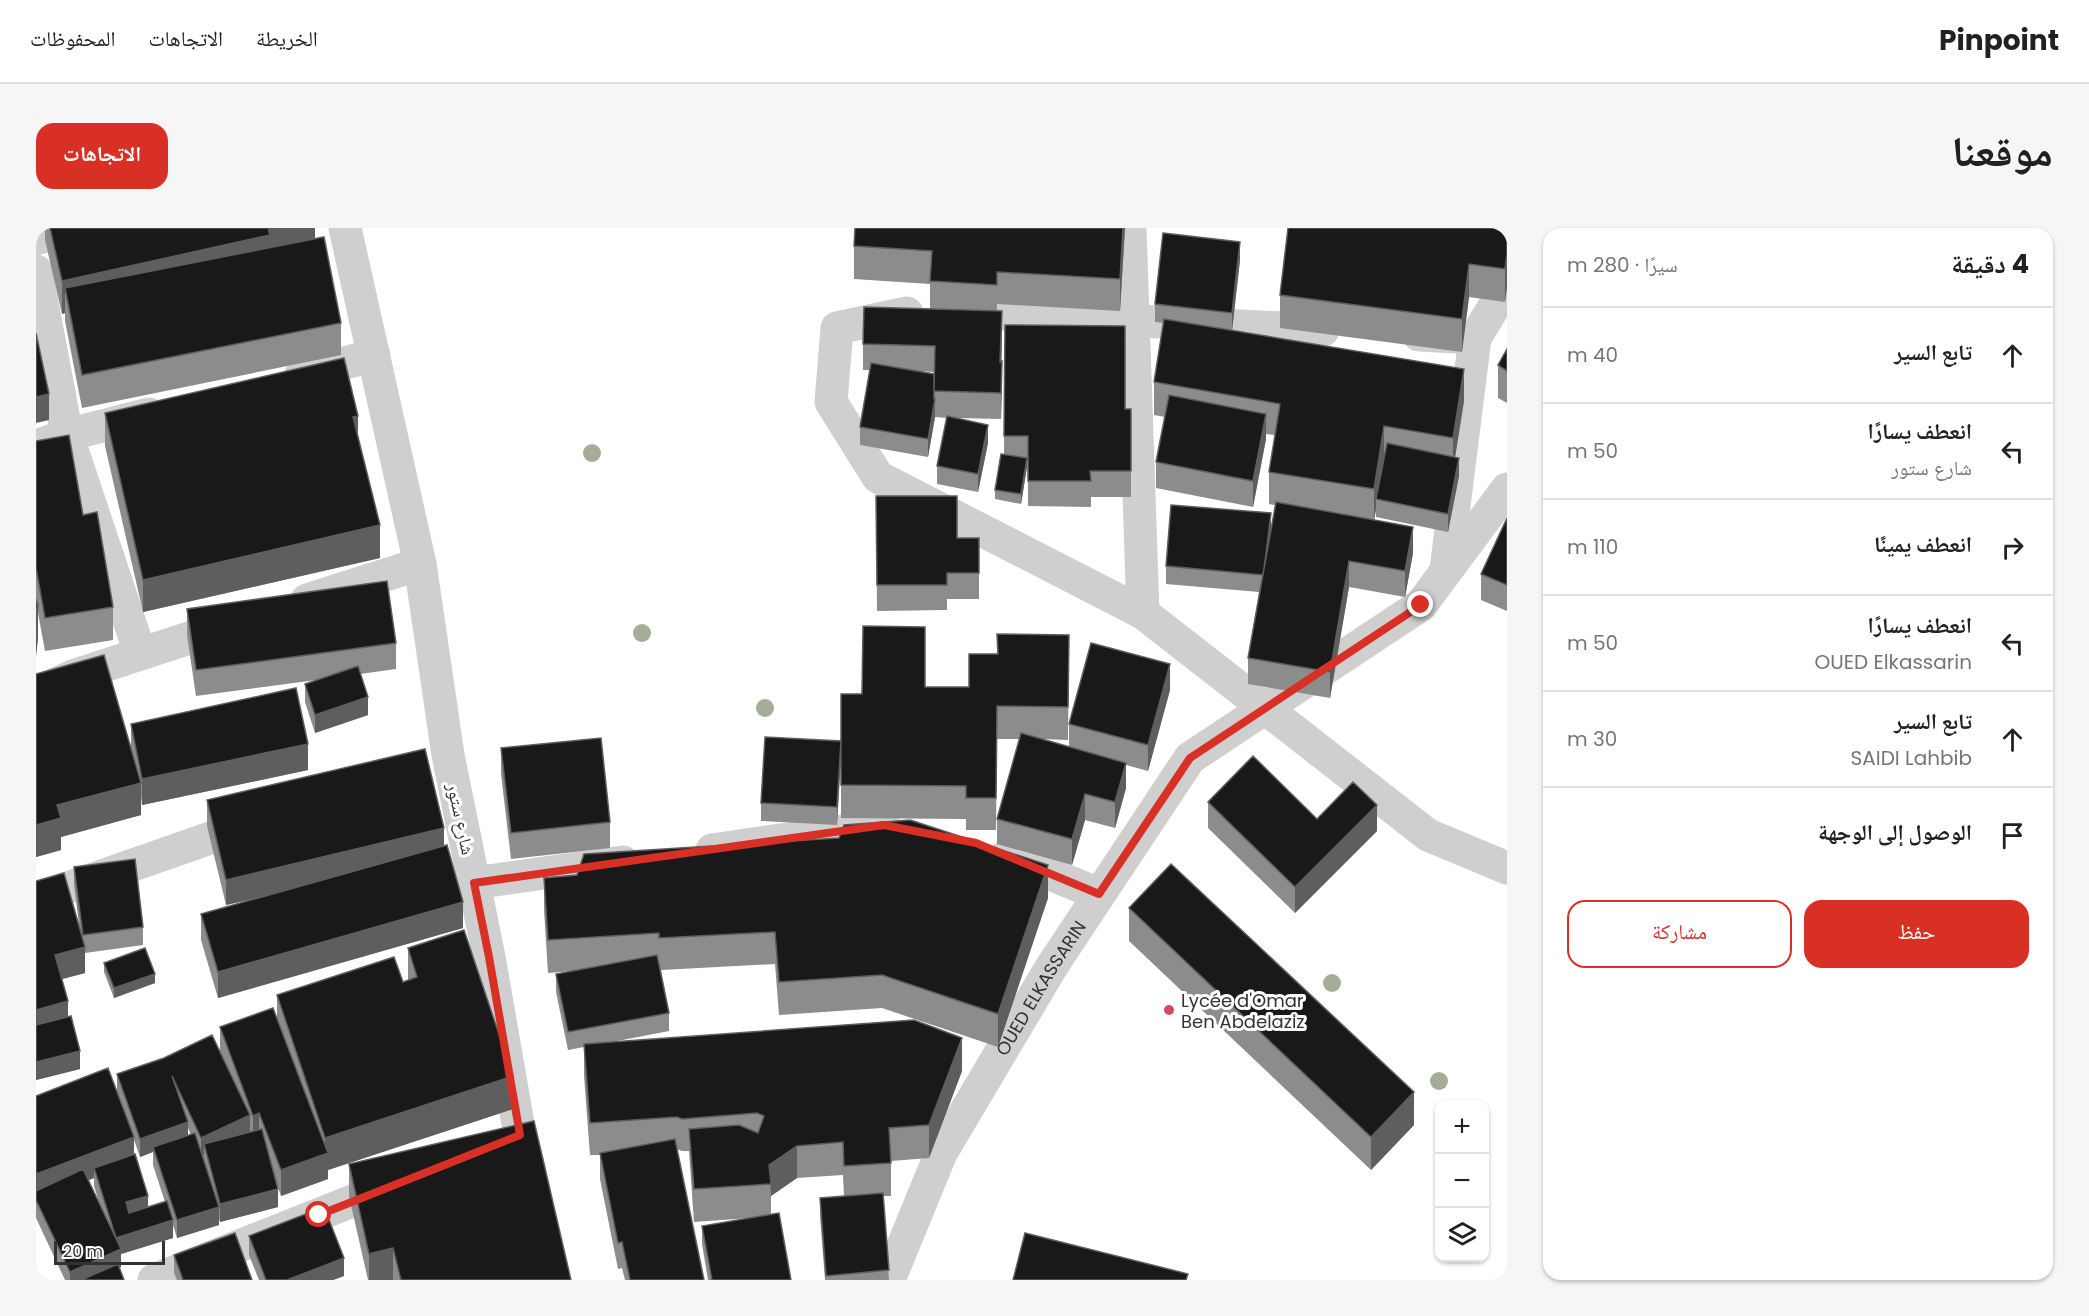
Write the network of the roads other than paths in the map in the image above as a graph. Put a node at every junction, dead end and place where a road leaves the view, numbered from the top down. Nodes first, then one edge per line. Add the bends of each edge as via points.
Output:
1 (74, 228) edge
2 (345, 228) edge
3 (1130, 228) edge
4 (36, 240) edge
5 (36, 271) edge
6 (1507, 285) edge
7 (1132, 320) junction
8 (1357, 332) edge
9 (1392, 333) edge
10 (1475, 338) junction
11 (374, 356) junction
12 (272, 382) edge
13 (181, 406) edge
14 (67, 435) junction
15 (36, 446) edge
16 (1507, 489) edge
17 (420, 564) junction
18 (1446, 571) junction
19 (1143, 613) junction
20 (140, 653) junction
21 (36, 693) edge
22 (1265, 708) junction
23 (448, 755) junction
24 (414, 767) edge
25 (281, 813) edge
26 (907, 830) edge
27 (976, 843) edge
28 (685, 854) edge
29 (650, 858) edge
30 (1507, 868) edge
31 (474, 883) junction
32 (1099, 894) junction
33 (36, 899) edge
34 (489, 957) junction
35 (456, 970) edge
36 (520, 1135) junction
37 (488, 1147) edge
38 (414, 1177) edge
39 (538, 1202) edge
40 (319, 1215) junction
41 (331, 1247) edge
42 (154, 1280) edge
43 (889, 1280) edge

1 - 4 street
2 - 11 street, شارع ستور
3 - 7 street
5 - 14 street
6 - 10 street
7 - 8 street
7 - 19 street
7 - 19 street via 916,310 837,328 831,402 878,477
9 - 10 street
10 - 18 street
11 - 12 street
11 - 17 street, شارع ستور
13 - 14 street
14 - 15 street
14 - 20 street
16 - 18 street, OUED ELKASSARIN
17 - 20 street
17 - 23 street, شارع ستور
18 - 22 street, OUED ELKASSARIN via 1421,605
19 - 22 street
20 - 21 street
22 - 30 street via 1428,835
22 - 32 street, OUED ELKASSARIN via 1190,758
23 - 24 street
23 - 31 street, شارع ستور
25 - 33 street
26 - 28 street via 884,825
27 - 32 street
29 - 31 street
31 - 34 street, شارع ستور
32 - 43 street, OUED ELKASSARIN via 941,1152
34 - 35 street
34 - 36 street, شارع ستور
36 - 37 street
36 - 39 street, شارع ستور
38 - 40 street
40 - 41 street
40 - 42 street

